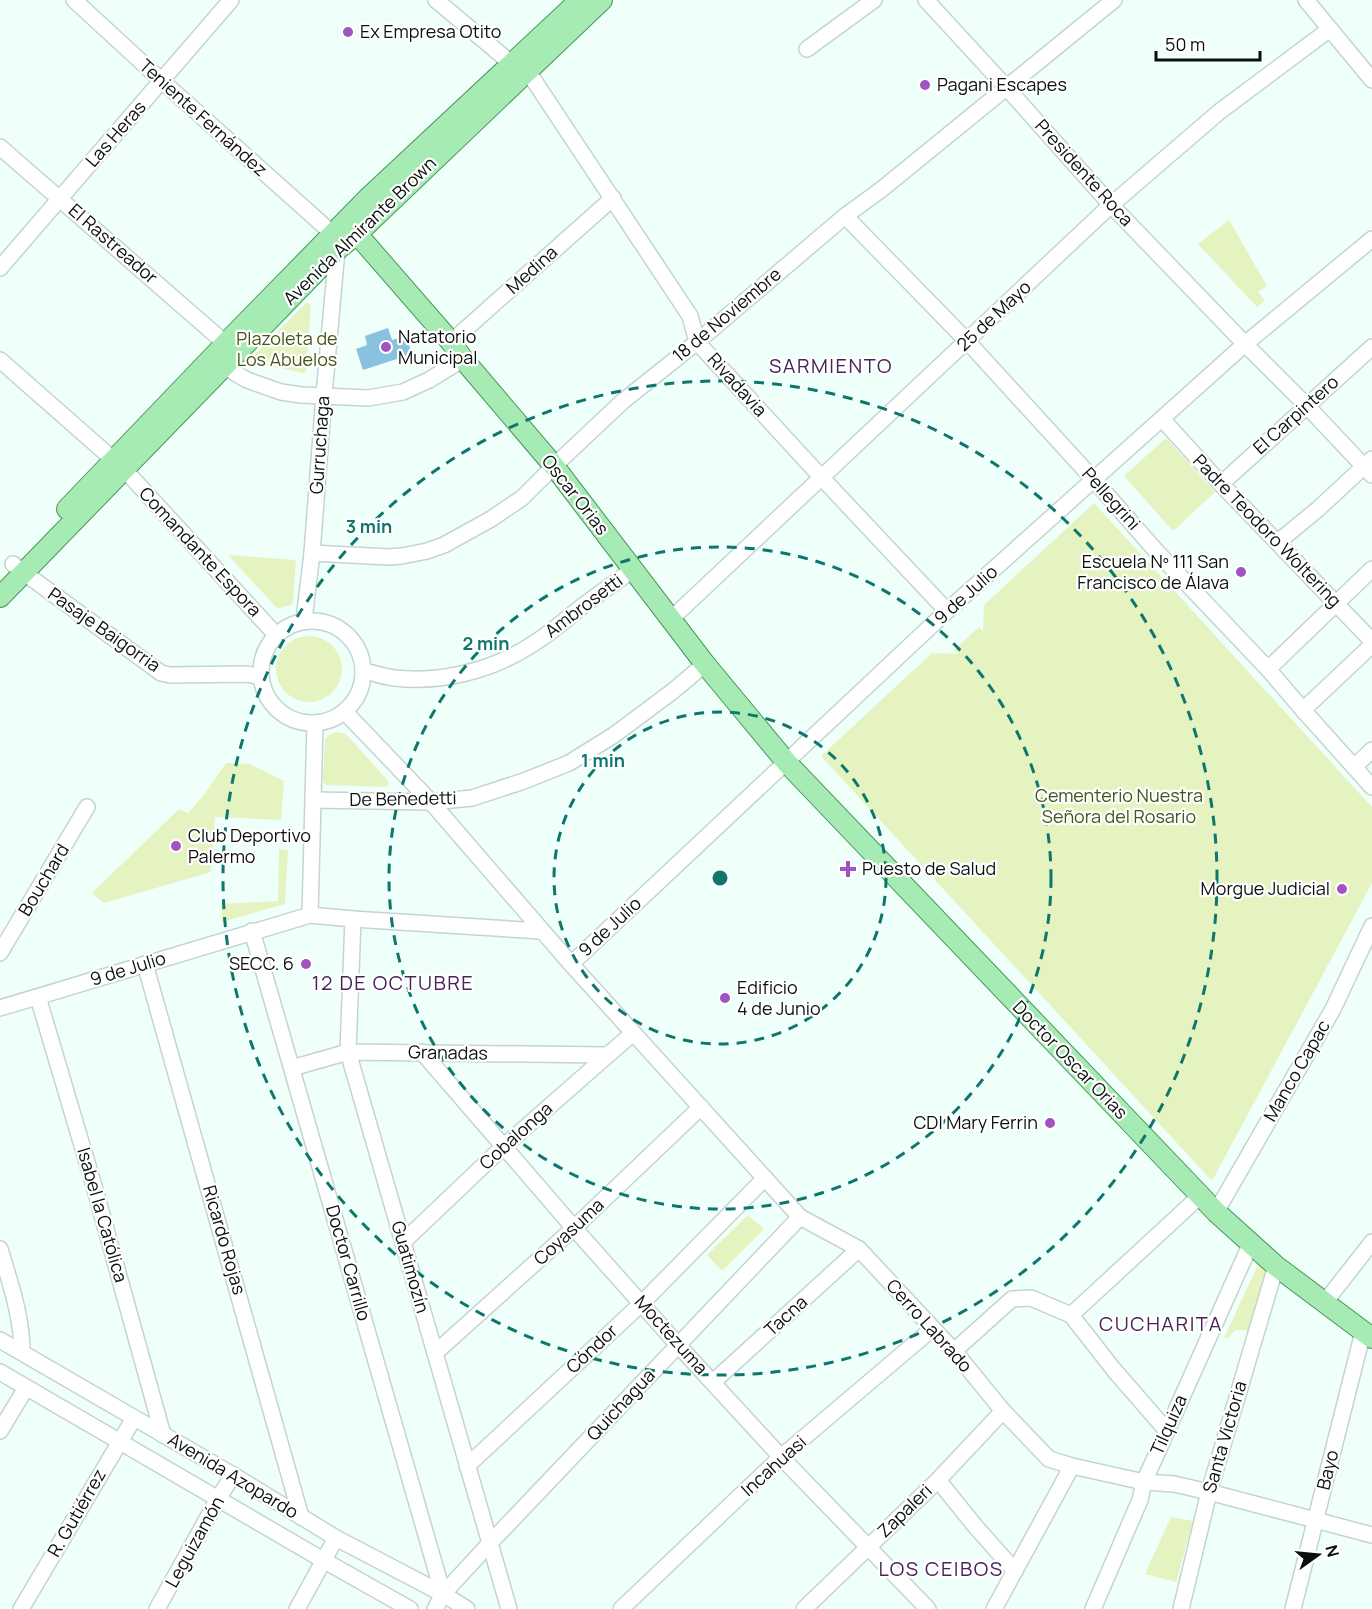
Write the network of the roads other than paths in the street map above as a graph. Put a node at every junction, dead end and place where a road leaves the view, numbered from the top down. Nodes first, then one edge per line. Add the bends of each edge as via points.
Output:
1 (74, 0) edge
2 (231, 0) edge
3 (436, 0) edge
4 (580, 0) edge
5 (602, 0) edge
6 (874, 0) edge
7 (926, 0) edge
8 (1114, 0) edge
9 (1306, 0) edge
10 (1330, 29) junction
11 (807, 49) dead end
12 (520, 67) junction
13 (1372, 80) edge
14 (162, 81) junction
15 (1006, 87) junction
16 (0, 147) edge
17 (60, 198) junction
18 (613, 198) junction
19 (1111, 205) junction
20 (845, 216) junction
21 (353, 226) junction
22 (1372, 239) edge
23 (335, 242) junction
24 (0, 268) edge
25 (967, 341) junction
26 (451, 342) junction
27 (697, 342) junction
28 (1245, 345) junction
29 (1372, 347) edge
30 (225, 355) junction
31 (463, 359) junction
32 (0, 360) edge
33 (324, 395) junction
34 (1306, 405) junction
35 (1162, 420) junction
36 (118, 465) junction
37 (554, 466) junction
38 (1369, 467) edge
39 (822, 478) junction
40 (1095, 480) junction
41 (1221, 484) junction
42 (1278, 542) junction
43 (312, 553) junction
44 (1372, 569) edge
45 (632, 570) junction
46 (12, 571) edge
47 (0, 597) edge
48 (1336, 603) junction
49 (947, 611) junction
50 (671, 619) junction
51 (304, 620) junction
52 (276, 634) junction
53 (1372, 643) edge
54 (705, 664) junction
55 (1268, 669) junction
56 (364, 671) junction
57 (261, 677) junction
58 (1303, 710) junction
59 (345, 712) junction
60 (315, 723) junction
61 (1372, 750) edge
62 (787, 763) junction
63 (1354, 767) junction
64 (1372, 787) edge
65 (313, 800) junction
66 (431, 802) junction
67 (87, 807) dead end
68 (310, 915) junction
69 (353, 919) junction
70 (1372, 926) edge
71 (252, 931) junction
72 (541, 931) junction
73 (0, 953) edge
74 (146, 964) junction
75 (570, 964) junction
76 (38, 997) junction
77 (0, 1008) edge
78 (633, 1033) junction
79 (348, 1052) junction
80 (422, 1052) junction
81 (607, 1055) junction
82 (292, 1068) junction
83 (701, 1107) junction
84 (503, 1147) junction
85 (765, 1178) junction
86 (1200, 1196) junction
87 (1216, 1212) junction
88 (800, 1217) junction
89 (574, 1228) junction
90 (403, 1242) junction
91 (1372, 1242) edge
92 (1251, 1244) junction
93 (0, 1249) edge
94 (860, 1250) junction
95 (1276, 1266) junction
96 (1325, 1302) junction
97 (642, 1303) junction
98 (1071, 1315) junction
99 (932, 1329) junction
100 (1368, 1335) edge
101 (0, 1340) edge
102 (678, 1345) junction
103 (22, 1352) junction
104 (954, 1352) junction
105 (435, 1353) junction
106 (0, 1372) edge
107 (713, 1382) junction
108 (26, 1388) junction
109 (1003, 1411) junction
110 (134, 1418) junction
111 (0, 1431) edge
112 (1167, 1431) junction
113 (163, 1435) junction
114 (119, 1442) junction
115 (781, 1457) junction
116 (467, 1466) junction
117 (1072, 1466) junction
118 (233, 1475) junction
119 (938, 1480) junction
120 (1144, 1482) junction
121 (1209, 1492) junction
122 (218, 1499) junction
123 (302, 1517) junction
124 (1316, 1519) junction
125 (1372, 1535) edge
126 (336, 1538) junction
127 (490, 1543) junction
128 (868, 1546) junction
129 (323, 1560) junction
130 (1015, 1571) junction
131 (443, 1594) junction
132 (21, 1609) edge
133 (157, 1609) edge
134 (297, 1609) edge
135 (410, 1609) edge
136 (435, 1609) edge
137 (467, 1609) edge
138 (509, 1609) edge
139 (621, 1609) edge
140 (804, 1609) edge
141 (928, 1609) edge
142 (994, 1609) edge
143 (1093, 1609) edge
144 (1181, 1609) edge
145 (1293, 1609) edge

1 - 14 street, Teniente Fernández
2 - 14 street, Las Heras
3 - 12 street, Rivadavia
4 - 12 main road, Avenida Almirante Brown
5 - 12 main road, Avenida Almirante Brown
6 - 11 street
7 - 15 street, Presidente Roca
8 - 15 street, 18 de Noviembre
9 - 10 street
10 - 13 street
10 - 19 street, 25 de Mayo via 1219,112
12 - 18 street, Rivadavia
12 - 21 main road, Avenida Almirante Brown
14 - 17 street, Las Heras
14 - 23 street, Teniente Fernández
15 - 19 street, Presidente Roca
15 - 20 street, 18 de Noviembre
16 - 17 street, El Rastreador
17 - 24 street, Las Heras
17 - 30 street, El Rastreador
18 - 26 street, Medina
18 - 27 street, Rivadavia via 690,316
19 - 25 street, 25 de Mayo
19 - 28 street, Presidente Roca
20 - 25 street, Pellegrini
20 - 27 street, 18 de Noviembre
21 - 23 main road, Avenida Almirante Brown
21 - 26 main road, Oscar Orias
22 - 28 street, 9 de Julio
23 - 30 main road, Avenida Almirante Brown
23 - 33 street, Gurruchaga
25 - 39 street, 25 de Mayo
25 - 40 street, Pellegrini
26 - 31 main road, Oscar Orias
27 - 37 street, 18 de Noviembre via 621,402
27 - 39 street, Rivadavia
28 - 34 street, Presidente Roca
28 - 35 street, 9 de Julio
29 - 34 street, El Carpintero
30 - 33 street via 247,380 281,392
30 - 36 main road, Avenida Almirante Brown
31 - 33 street via 403,392 368,398
31 - 37 main road, Oscar Orias
32 - 36 street, Comandante Espora
33 - 43 street, Gurruchaga
34 - 38 street, Presidente Roca
34 - 41 street, El Carpintero
35 - 40 street, 9 de Julio
35 - 41 street, Padre Teodoro Woltering
36 - 46 main road, Avenida Almirante Brown
36 - 52 street, Comandante Espora
37 - 43 street, 18 de Noviembre via 522,498 444,545 388,557
37 - 45 main road, Oscar Orias
38 - 42 street
39 - 49 street, Rivadavia
39 - 50 street, 25 de Mayo
40 - 49 street, 9 de Julio
40 - 55 street, Pellegrini
41 - 42 street, Padre Teodoro Woltering
42 - 48 street, Padre Teodoro Woltering
43 - 51 street, Gurruchaga
44 - 48 street
45 - 50 main road, Oscar Orias
45 - 56 street, Ambrosetti via 526,649 486,667 423,678 394,678
46 - 47 main road, Avenida Almirante Brown
46 - 57 street, Pasaje Baigorria via 161,673
48 - 53 street, Padre Teodoro Woltering
48 - 55 street
49 - 62 street, 9 de Julio
50 - 54 main road, Oscar Orias
51 - 52 street
51 - 56 street via 333,624 345,632 362,657
52 - 57 street via 263,654
53 - 58 street
54 - 62 main road, Oscar Orias
54 - 66 street, De Benedetti via 614,735 569,763 472,798
55 - 58 street, Pellegrini
56 - 59 street via 362,686
57 - 60 street via 265,692 285,716
58 - 63 street, Pellegrini
59 - 60 street
59 - 66 street
60 - 65 street
61 - 63 street
62 - 75 street, 9 de Julio
62 - 86 main road, Doctor Oscar Orias
63 - 64 street, Pellegrini
65 - 66 street, De Benedetti
65 - 68 street
66 - 72 street
67 - 73 street, Bouchard
68 - 69 street, 9 de Julio
68 - 71 street, 9 de Julio
69 - 72 street, 9 de Julio
69 - 79 street, Guatimozín
70 - 87 street, Manco Capac via 1333,1009
71 - 74 street, 9 de Julio
71 - 82 street, Doctor Carrillo
72 - 75 street
74 - 76 street, 9 de Julio
74 - 123 street, Ricardo Rojas
75 - 78 street, Cerro Labrado
76 - 77 street, 9 de Julio
76 - 113 street, Isabel la Católica
78 - 81 street, Cobalonga
78 - 83 street, Cerro Labrado
79 - 80 street, Granadas
79 - 82 street, Granadas
79 - 90 street, Guatimozín
80 - 81 street, Granadas
80 - 84 street, Moctezuma
81 - 84 street, Cobalonga
82 - 131 street, Doctor Carrillo
83 - 85 street, Cerro Labrado
83 - 89 street, Coyasuma
84 - 89 street, Moctezuma
84 - 90 street, Cobalonga
85 - 88 street, Cerro Labrado
85 - 97 street, Cóndor
86 - 87 main road, Doctor Oscar Orias
86 - 98 street
87 - 92 main road, Doctor Oscar Orias
88 - 94 street, Cerro Labrado
88 - 102 street, Quichagua
89 - 97 street, Moctezuma
89 - 105 street, Coyasuma
90 - 105 street, Guatimozín
91 - 96 street
92 - 95 main road, Doctor Oscar Orias
92 - 112 street, Tilquiza
93 - 103 street via 22,1331
94 - 99 street, Cerro Labrado
94 - 107 street, Tacna
95 - 96 main road, Doctor Oscar Orias
95 - 121 street, Santa Victoria
96 - 100 main road, Doctor Oscar Orias
97 - 102 street, Moctezuma
97 - 116 street, Cóndor
98 - 104 street via 1031,1298 1012,1299
98 - 112 street via 1113,1371
99 - 104 street, Cerro Labrado
99 - 115 street, Incahuasi
100 - 124 street, Bayo
101 - 103 street, Avenida Azopardo
102 - 107 street, Moctezuma
102 - 127 street, Quichagua
103 - 110 street, Avenida Azopardo
104 - 109 street, Cerro Labrado
105 - 116 street, Guatimozín
106 - 108 street, Avenida Azopardo
107 - 115 street, Moctezuma
108 - 111 street
108 - 114 street, Avenida Azopardo
109 - 117 street, Cerro Labrado via 1049,1459
109 - 119 street, Zapaleri
110 - 113 street, Avenida Azopardo
110 - 114 street, R. Gutiérrez
112 - 120 street, Tilquiza
113 - 118 street, Avenida Azopardo
114 - 122 street, Avenida Azopardo
114 - 132 street, R. Gutiérrez
115 - 128 street, Moctezuma
115 - 139 street, Incahuasi
116 - 127 street, Guatimozín
117 - 120 street, Cerro Labrado
117 - 130 street
118 - 122 street, Leguizamón
118 - 123 street, Avenida Azopardo
119 - 128 street, Zapaleri
119 - 130 street
120 - 121 street, Cerro Labrado
120 - 143 street, Tilquiza
121 - 124 street, Cerro Labrado
121 - 144 street, Santa Victoria
122 - 129 street, Avenida Azopardo
122 - 133 street, Leguizamón
123 - 126 street, Avenida Azopardo
124 - 125 street, Cerro Labrado
124 - 145 street, Bayo
126 - 129 street
126 - 131 street, Avenida Azopardo
127 - 131 street, Quichagua
127 - 138 street, Guatimozín
128 - 140 street, Zapaleri
128 - 141 street, Moctezuma
129 - 134 street
129 - 135 street, Avenida Azopardo
130 - 142 street
131 - 136 street, Quichagua
131 - 137 street, Avenida Azopardo

